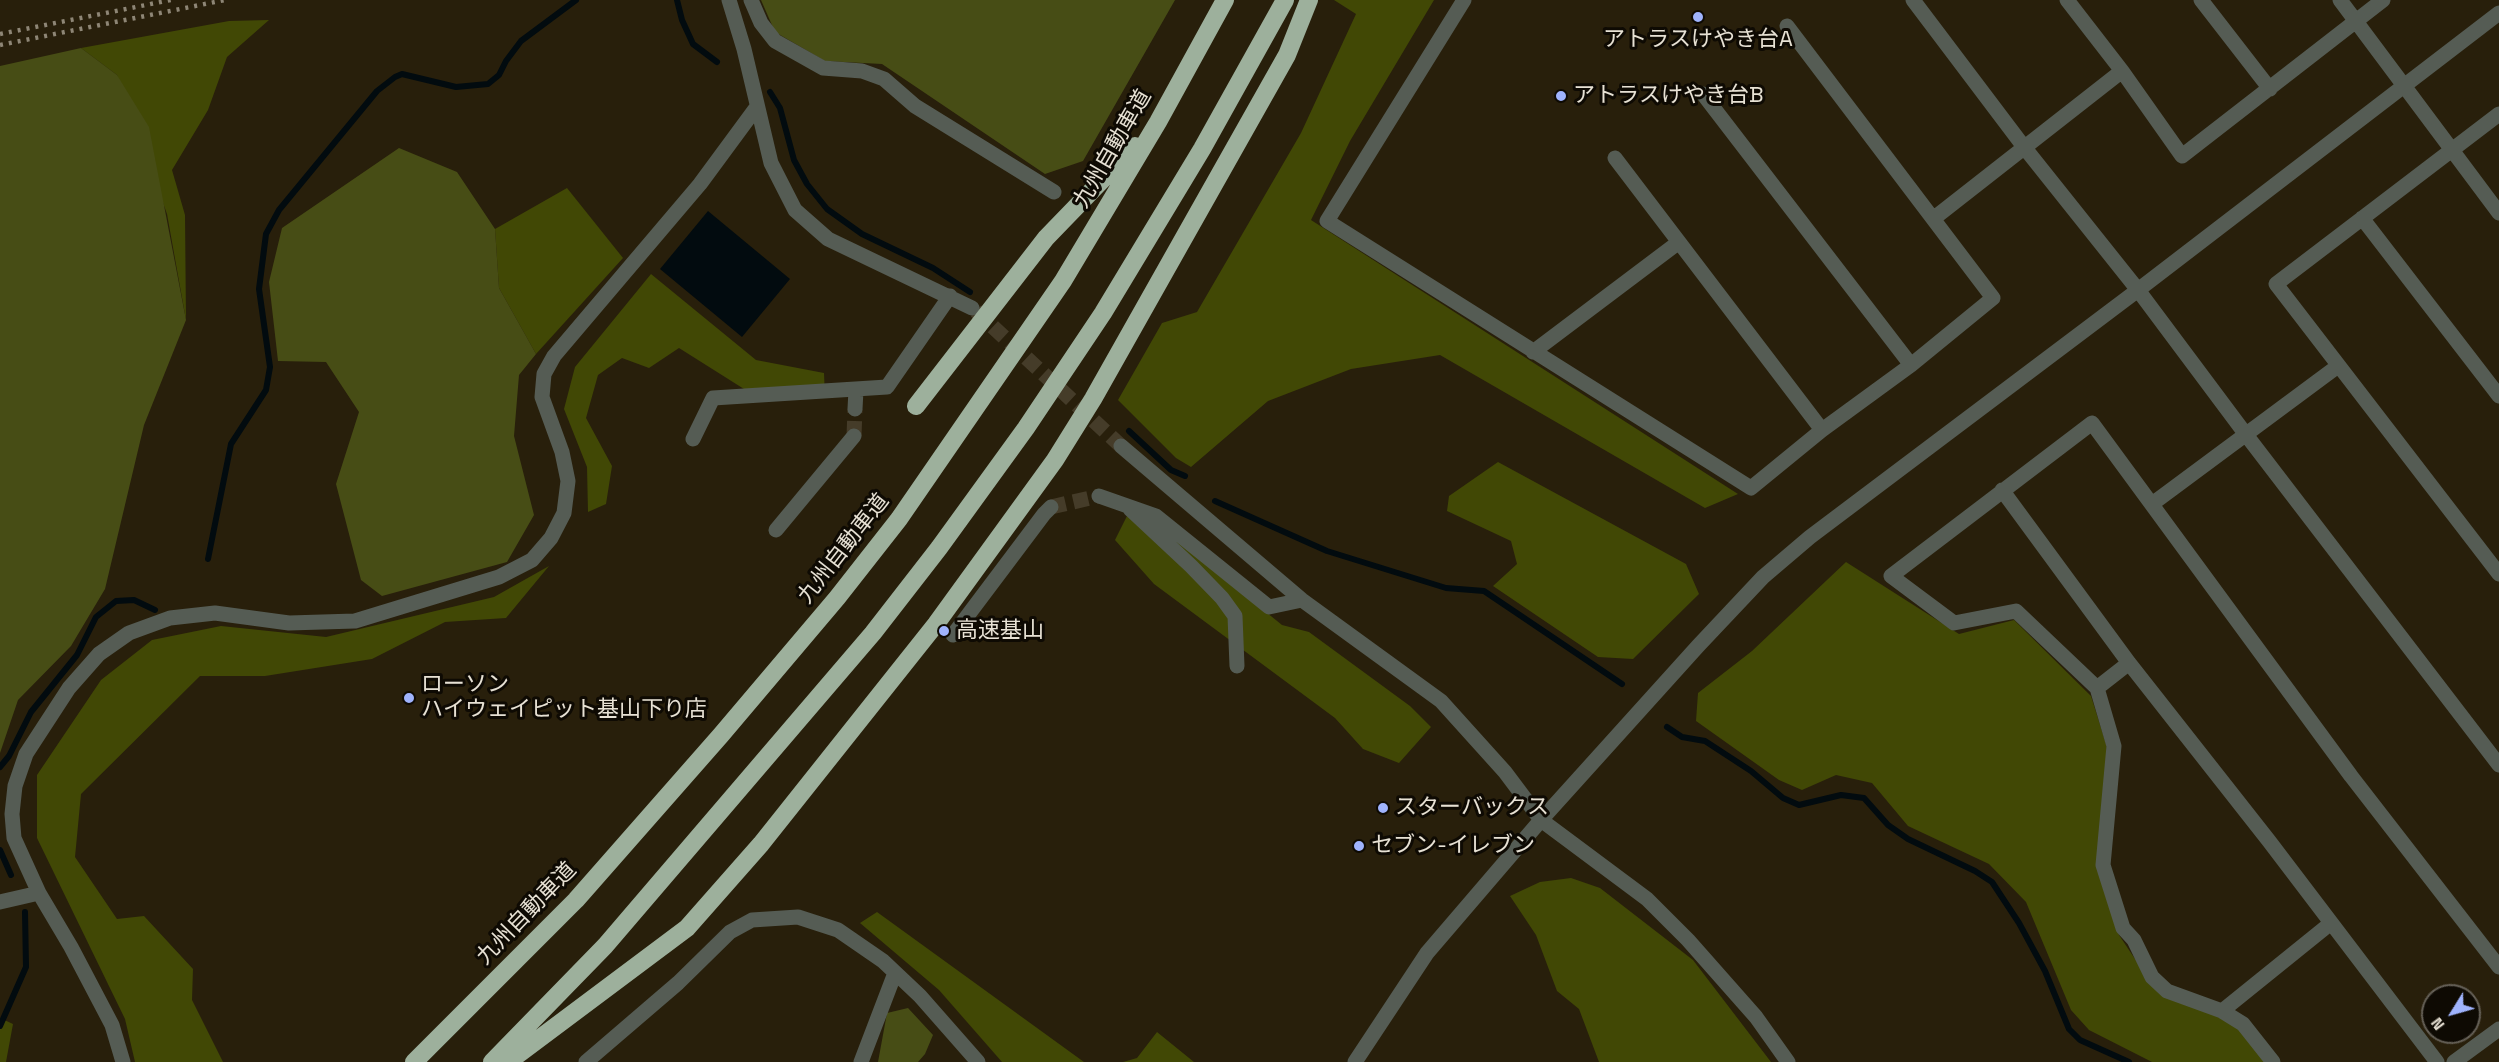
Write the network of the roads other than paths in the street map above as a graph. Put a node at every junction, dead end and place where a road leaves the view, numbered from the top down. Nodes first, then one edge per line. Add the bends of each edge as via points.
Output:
1 (729, 0) edge
2 (751, 0) edge
3 (1225, 0) edge
4 (1285, 0) edge
5 (1309, 0) edge
6 (1464, 0) edge
7 (1913, 0) edge
8 (2067, 0) edge
9 (2201, 0) edge
10 (2340, 0) edge
11 (2383, 0) edge
12 (2499, 13) edge
13 (2356, 22) junction
14 (1787, 26) dead end
15 (2122, 71) junction
16 (2403, 85) junction
17 (2270, 89) junction
18 (1703, 94) dead end
19 (756, 108) junction
20 (2499, 114) edge
21 (1158, 122) junction
22 (2024, 147) junction
23 (2451, 149) junction
24 (1614, 158) dead end
25 (1054, 192) dead end
26 (2499, 213) edge
27 (2362, 218) junction
28 (1933, 219) junction
29 (1679, 242) junction
30 (2138, 290) junction
31 (950, 296) junction
32 (972, 308) tunnel mouth
33 (1533, 352) junction
34 (1911, 365) junction
35 (2338, 366) junction
36 (856, 390) junction
37 (2499, 396) edge
38 (916, 406) dead end
39 (855, 409) tunnel mouth
40 (1822, 430) junction
41 (854, 436) tunnel mouth
42 (2247, 436) junction
43 (693, 439) dead end
44 (1121, 446) tunnel mouth
45 (2002, 489) junction
46 (1099, 496) tunnel mouth
47 (2152, 504) junction
48 (1126, 505) junction
49 (1051, 507) tunnel mouth
50 (776, 530) dead end
51 (2499, 574) edge
52 (1302, 600) junction
53 (953, 635) dead end
54 (2129, 663) junction
55 (1237, 666) dead end
56 (2097, 687) junction
57 (2499, 765) edge
58 (1541, 820) junction
59 (39, 893) junction
60 (0, 902) edge
61 (2331, 923) junction
62 (2499, 967) edge
63 (895, 973) junction
64 (2222, 1011) junction
65 (2499, 1029) edge
66 (123, 1062) edge
67 (414, 1062) edge
68 (492, 1062) edge
69 (508, 1062) edge
70 (586, 1062) edge
71 (861, 1062) edge
72 (978, 1062) edge
73 (1355, 1062) edge
74 (1788, 1062) edge
75 (2273, 1062) edge
76 (2437, 1062) edge
77 (2454, 1062) edge

1 - 19 street
2 - 25 street via 775,41 823,68 862,71 885,79 915,106
3 - 21 highway, 九州自動車道
4 - 68 highway via 1202,149 1103,313 939,548 873,633 605,946
5 - 69 highway via 1287,55 1093,399 1055,459 936,624 761,844 687,928
6 - 33 street via 1327,221
7 - 22 street
8 - 15 street
9 - 17 street
10 - 13 street
11 - 13 street
12 - 16 street
13 - 16 street
13 - 17 street
14 - 28 street
15 - 17 street via 2182,156
15 - 22 street
16 - 23 street
16 - 30 street
18 - 34 street
19 - 31 street via 771,164 795,210 828,239
19 - 59 street via 700,184 554,356 544,374 542,397 568,481 564,513 551,538 532,560 499,577 356,621 289,623 215,613 170,618 129,633 99,654 69,688 26,754 15,786 14,838
20 - 23 street
21 - 38 highway via 1046,238
21 - 67 highway, 九州自動車道 via 1063,281 899,519 837,598 576,900
22 - 28 street
22 - 30 street
23 - 26 street
23 - 27 street
24 - 29 street
27 - 35 street via 2276,285
27 - 37 street
28 - 34 street via 1993,298
29 - 33 street
29 - 40 street
30 - 42 street
30 - 58 street via 1810,537 1764,577
31 - 32 street
31 - 36 street via 887,387
33 - 40 street via 1751,488
34 - 40 street
35 - 42 street
35 - 51 street
36 - 39 street
36 - 43 street via 713,398
41 - 50 street
42 - 47 street
42 - 57 street
44 - 52 street
45 - 47 street via 2091,423
45 - 54 street
45 - 56 street via 1891,576 1954,623 2016,611
46 - 48 street
47 - 62 street via 2351,776
48 - 52 street via 1156,516 1269,608
48 - 55 street via 1222,598 1235,616
49 - 53 street
52 - 58 street via 1441,701 1477,739
54 - 56 street
54 - 61 street
56 - 64 street via 2114,746 2103,865 2123,928 2134,940 2152,977 2167,991
58 - 73 street via 1427,952
58 - 74 street via 1647,898 1756,1017
59 - 60 street
59 - 66 street via 111,1025
61 - 64 street
61 - 76 street
63 - 70 street via 838,930 798,917 752,920 730,932 678,983
63 - 71 street
63 - 72 street
64 - 75 street via 2243,1024
65 - 77 street

